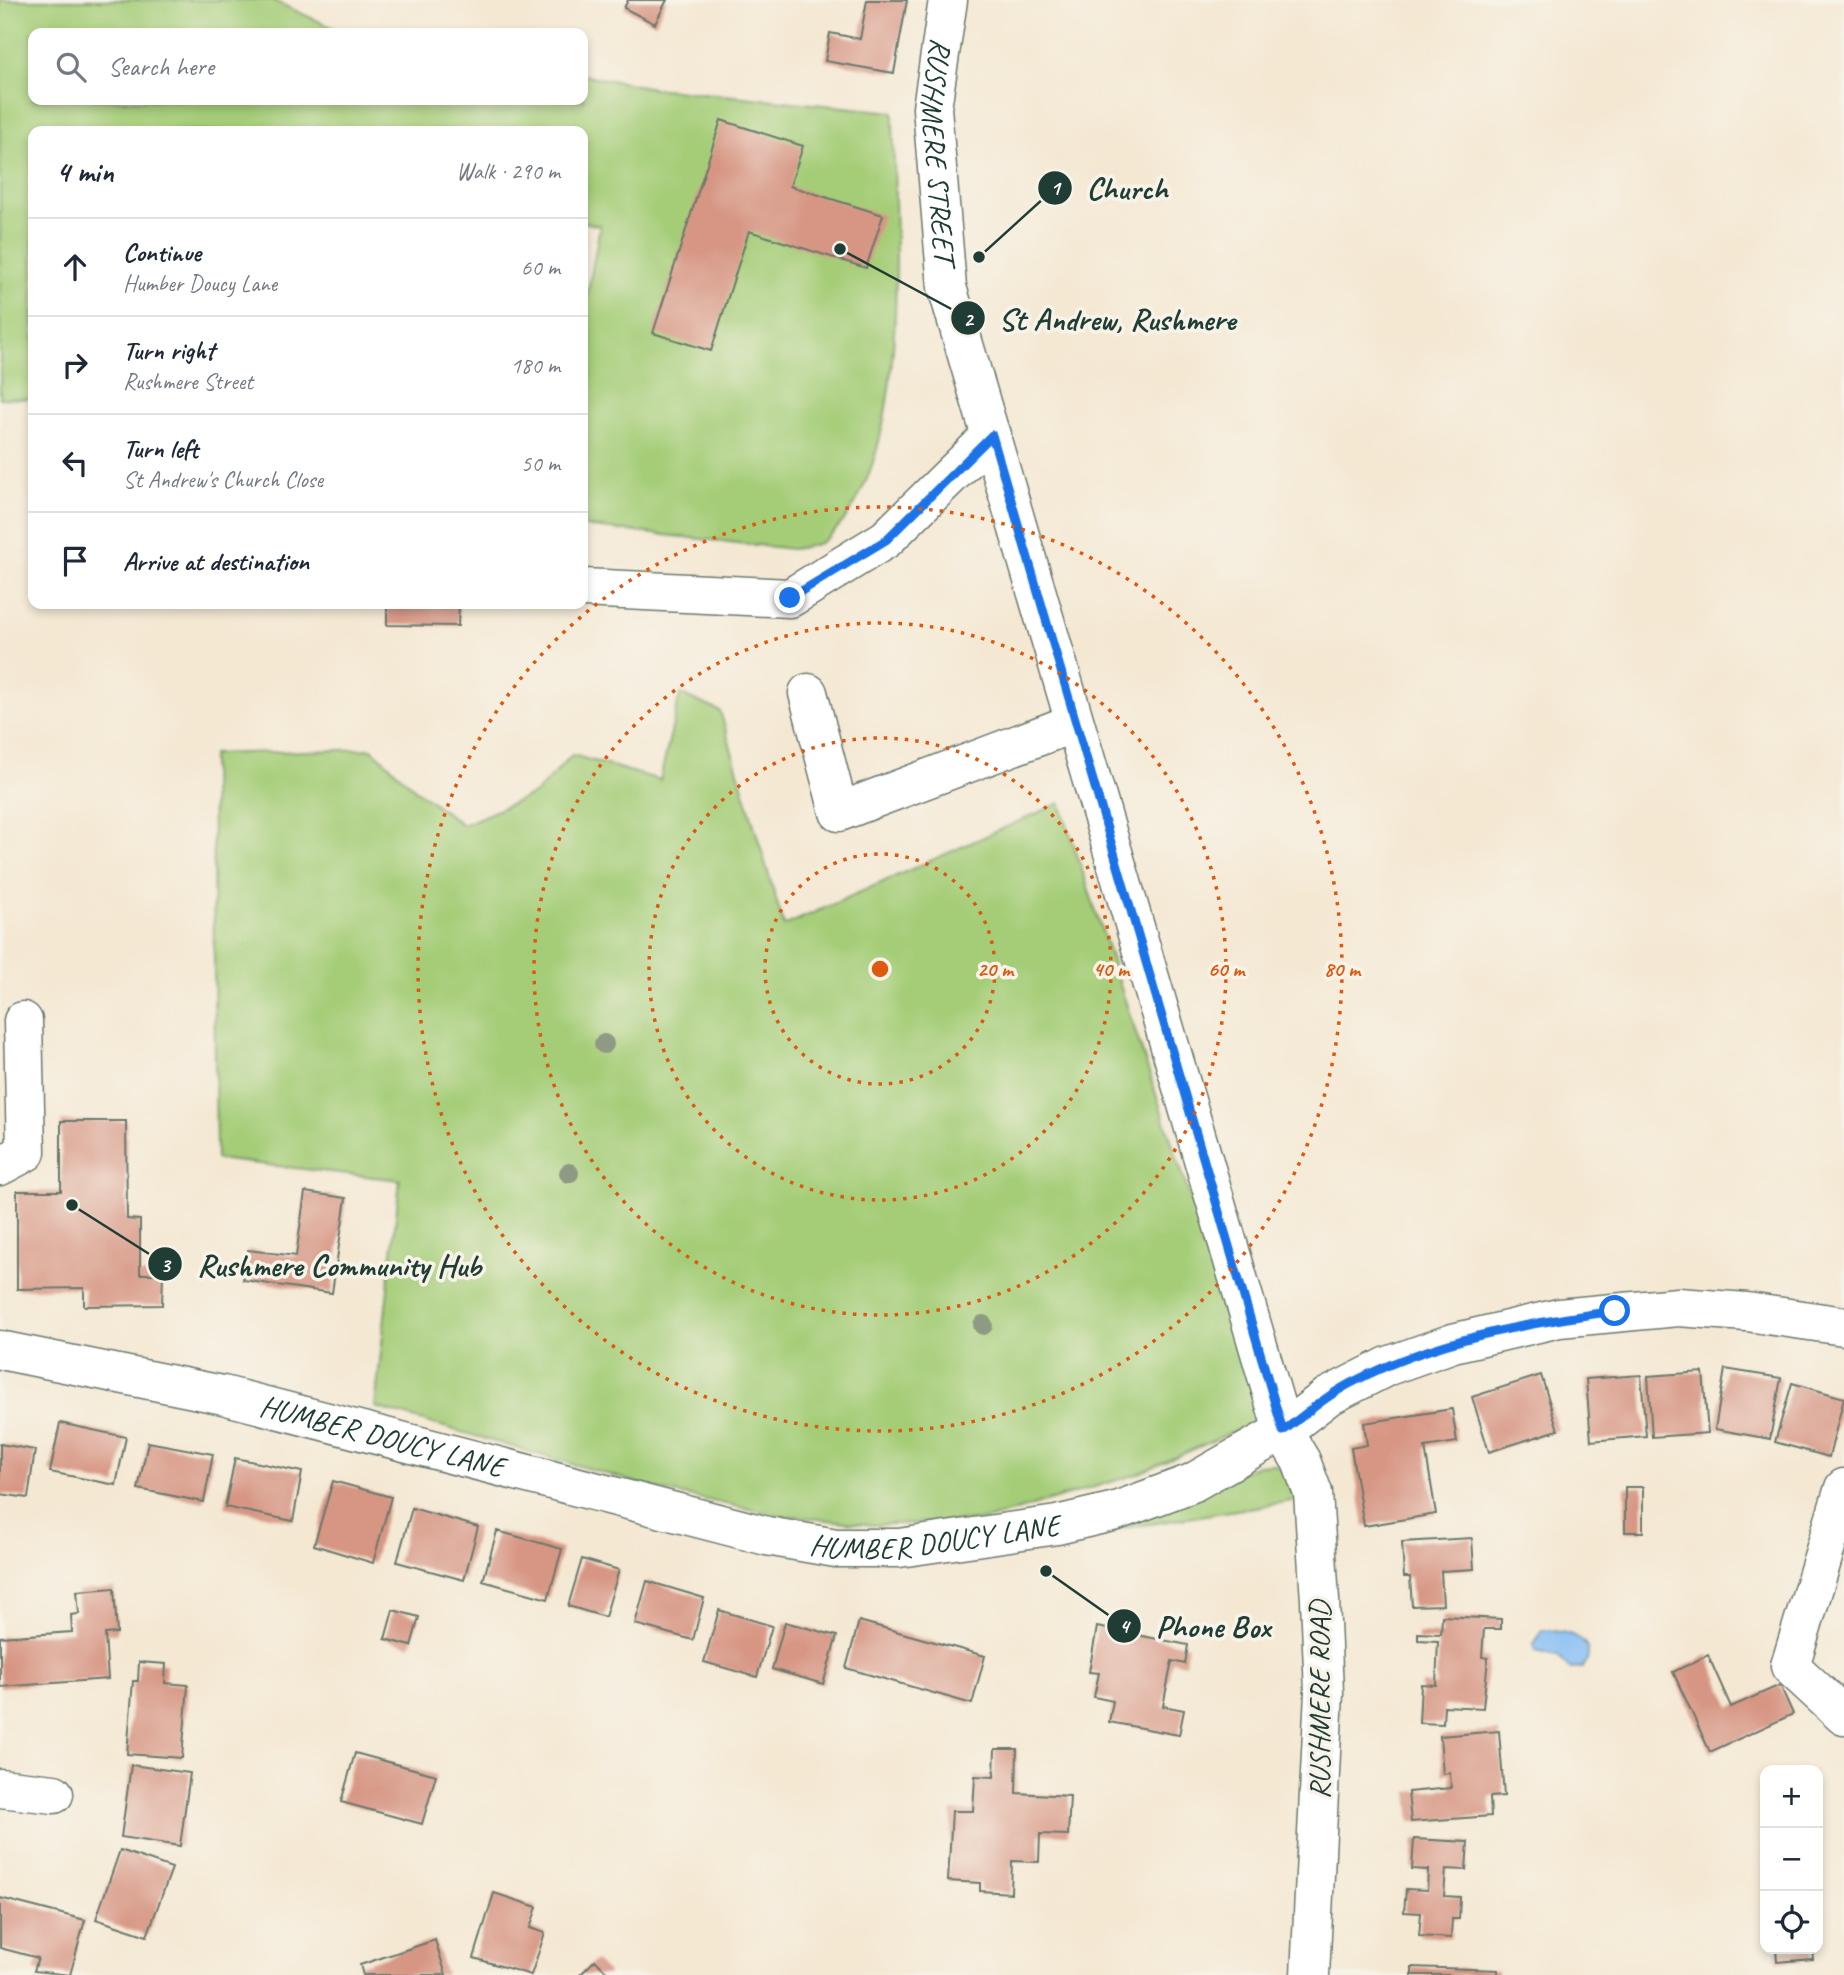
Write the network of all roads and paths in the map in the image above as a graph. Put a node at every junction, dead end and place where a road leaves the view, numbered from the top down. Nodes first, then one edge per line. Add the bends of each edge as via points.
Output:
1 (948, 0) edge
2 (992, 435) junction
3 (588, 587) edge
4 (808, 693) dead end
5 (1074, 723) junction
6 (23, 1021) dead end
7 (0, 1166) edge
8 (1844, 1326) edge
9 (0, 1350) edge
10 (1283, 1431) junction
11 (1844, 1488) edge
12 (1844, 1716) edge
13 (0, 1788) edge
14 (54, 1794) dead end
15 (1310, 1975) edge

1 - 2 street, RUSHMERE STREET via 932,108 947,287
2 - 3 street via 886,540 790,598
2 - 5 street, RUSHMERE STREET
4 - 5 street via 839,812
5 - 10 street, RUSHMERE STREET
6 - 7 street via 26,1152
8 - 10 street, HUMBER DOUCY LANE via 1678,1307 1559,1318 1454,1343 1388,1366 1327,1397
9 - 10 street, HUMBER DOUCY LANE via 223,1395 767,1536 836,1548 899,1548 983,1537 1116,1511 1192,1483
10 - 15 street, RUSHMERE ROAD via 1301,1461 1312,1493 1320,1588 1324,1692
11 - 12 street via 1790,1666
13 - 14 street

